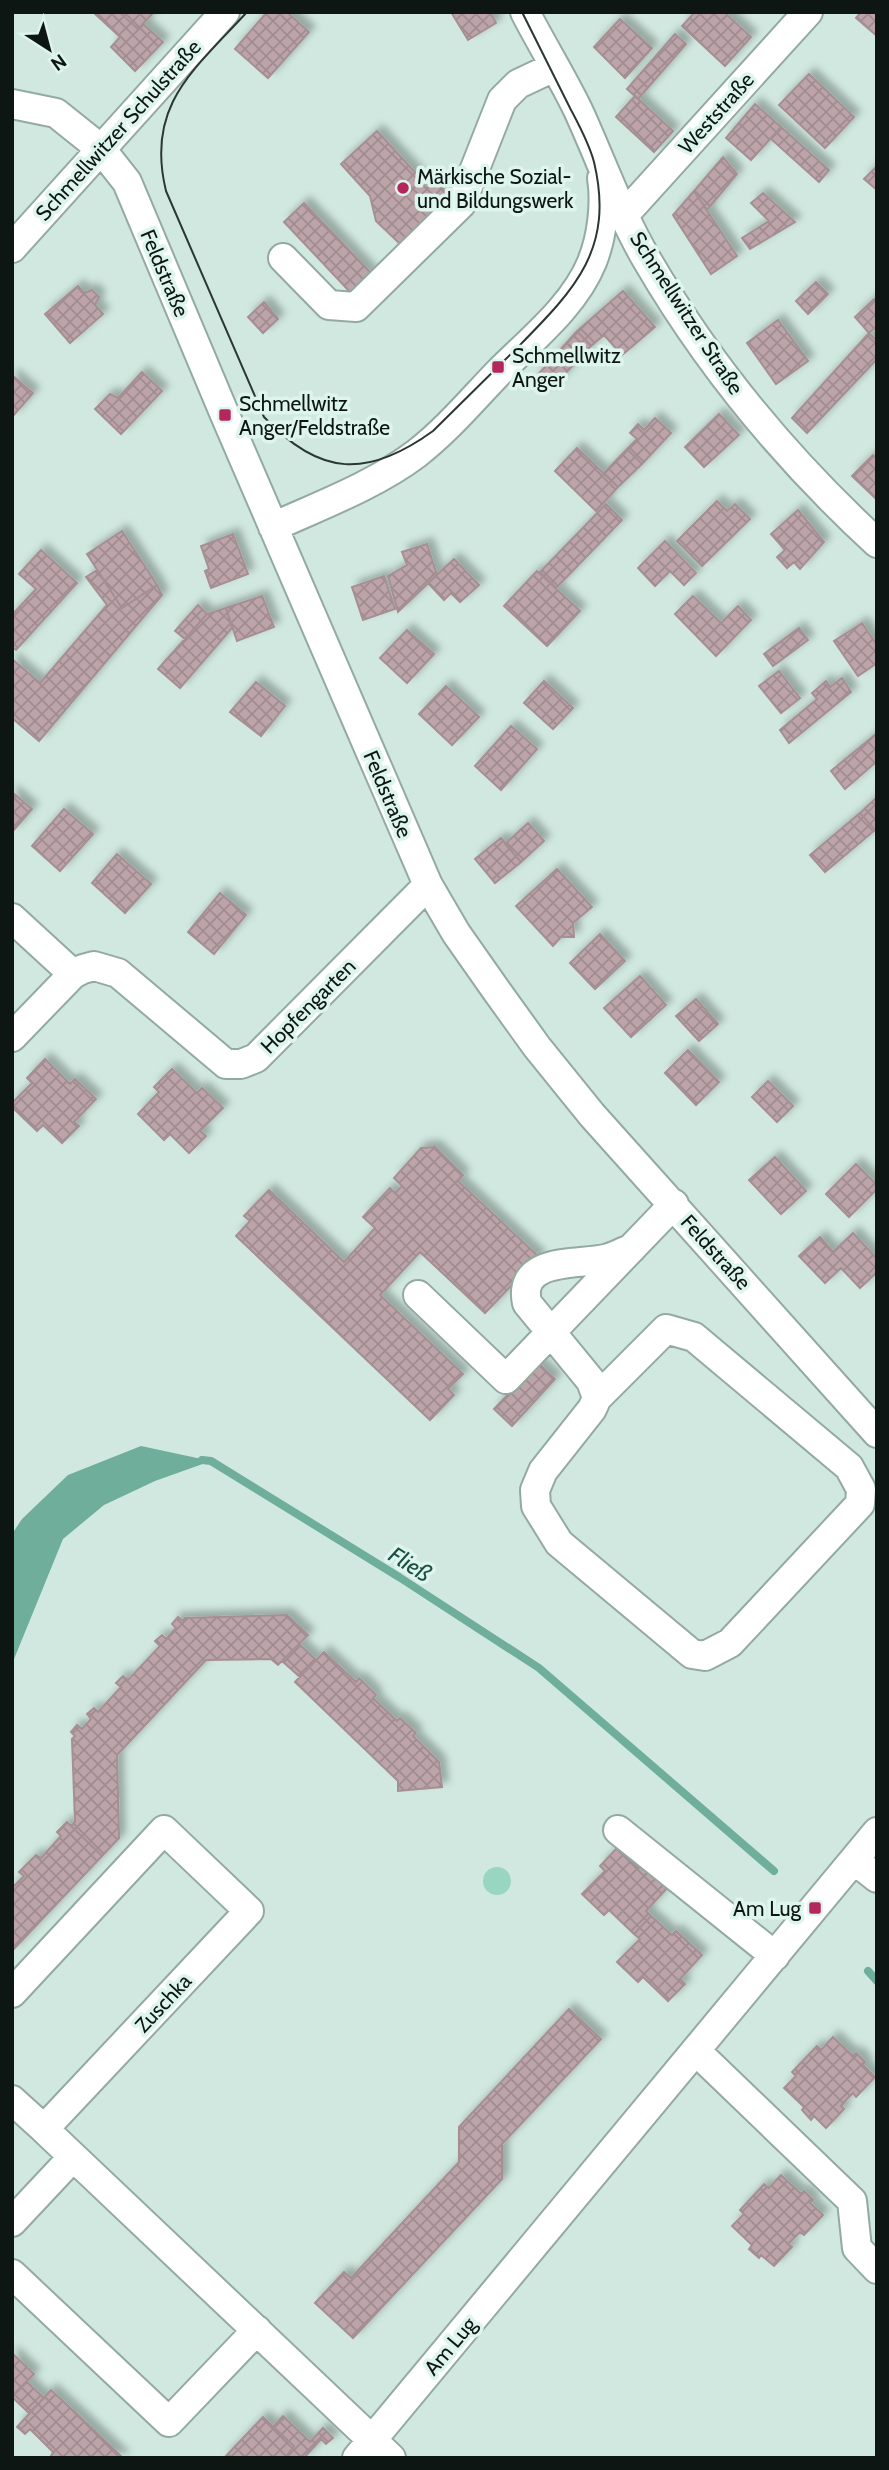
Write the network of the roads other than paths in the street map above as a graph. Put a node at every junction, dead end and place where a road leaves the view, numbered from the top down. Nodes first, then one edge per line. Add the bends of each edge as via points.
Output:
1 (225, 12) edge
2 (525, 12) edge
3 (808, 12) edge
4 (554, 67) junction
5 (12, 104) edge
6 (101, 149) junction
7 (599, 157) junction
8 (624, 215) junction
9 (12, 248) edge
10 (283, 258) dead end
11 (273, 527) junction
12 (877, 543) edge
13 (428, 885) junction
14 (12, 918) edge
15 (73, 974) junction
16 (12, 1037) edge
17 (674, 1204) junction
18 (631, 1249) junction
19 (418, 1295) dead end
20 (551, 1331) junction
21 (597, 1398) junction
22 (877, 1433) edge
23 (618, 1830) dead end
24 (877, 1832) edge
25 (854, 1860) junction
26 (877, 1878) edge
27 (775, 1956) junction
28 (12, 1993) edge
29 (696, 2051) junction
30 (12, 2100) edge
31 (44, 2129) junction
32 (73, 2157) junction
33 (12, 2222) edge
34 (877, 2269) edge
35 (12, 2274) edge
36 (257, 2330) junction
37 (373, 2452) edge

1 - 6 street, Schmellwitzer Schulstraße
2 - 4 street, Schmellwitzer Straße
3 - 8 street, Weststraße
4 - 7 street, Schmellwitzer Straße
4 - 10 street via 518,84 502,100 461,204 356,306 329,305
5 - 6 street, Feldstraße via 56,113
6 - 9 street, Schmellwitzer Schulstraße
6 - 11 street, Feldstraße via 127,182
7 - 8 street, Schmellwitzer Straße
7 - 11 street via 605,194 592,261 559,312 415,455
8 - 12 street, Schmellwitzer Straße via 648,261 719,369 775,439
11 - 13 street, Feldstraße
13 - 15 street, Hopfengarten via 256,1058 241,1064 226,1063 118,973 94,967
13 - 17 street, Feldstraße via 456,933 537,1046 592,1115
14 - 15 street
15 - 16 street
17 - 18 street
17 - 22 street, Feldstraße
18 - 20 street
18 - 20 street via 606,1258 557,1263 530,1280 527,1303
19 - 20 street via 506,1380
20 - 21 street via 591,1381
21 - 21 street via 543,1471 535,1490 536,1506 559,1543 692,1654 705,1656 730,1643 860,1504 861,1489 849,1467 694,1337 666,1329
23 - 27 street
24 - 25 street, Am Lug
25 - 26 street
25 - 27 street, Am Lug
27 - 29 street, Am Lug
28 - 31 street, Zuschka via 164,1830 249,1911
29 - 34 street via 852,2202 857,2248
29 - 37 street, Am Lug via 399,2407
30 - 31 street
31 - 32 street
32 - 33 street
32 - 36 street
35 - 36 street via 169,2422
36 - 37 street

